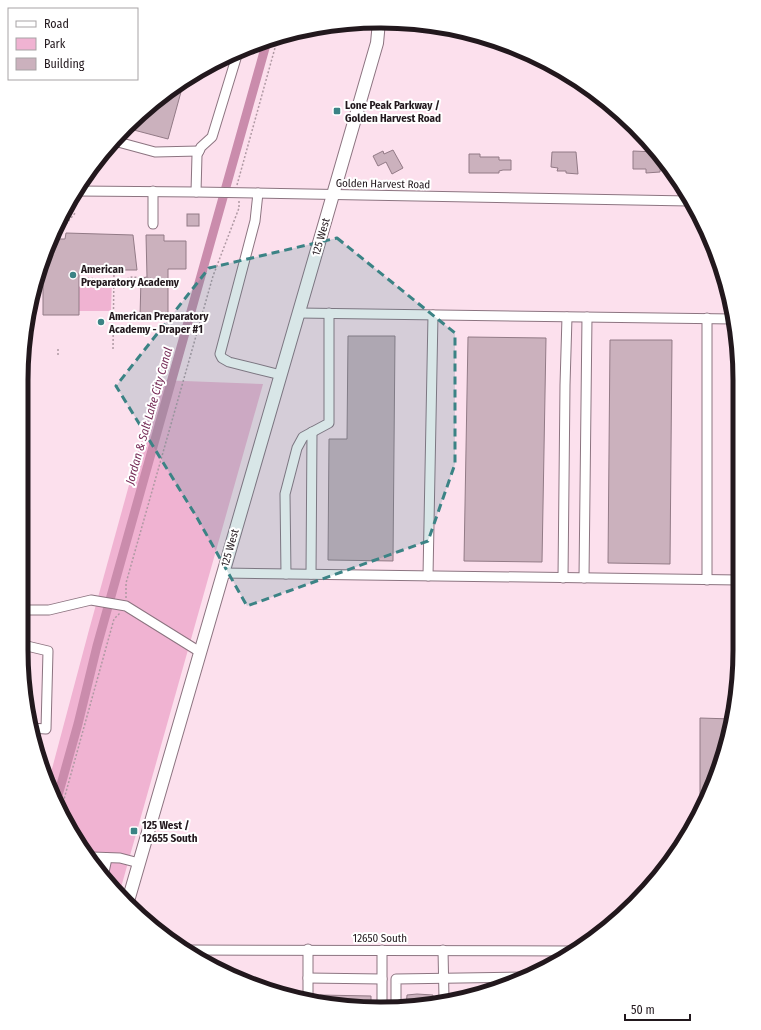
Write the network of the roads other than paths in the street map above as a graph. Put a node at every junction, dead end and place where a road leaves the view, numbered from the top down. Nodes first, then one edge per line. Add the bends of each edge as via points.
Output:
1 (378, 28) edge
2 (236, 59) edge
3 (120, 143) edge
4 (199, 151) junction
5 (83, 191) edge
6 (153, 191) junction
7 (196, 192) junction
8 (258, 193) junction
9 (333, 195) junction
10 (684, 201) edge
11 (153, 224) dead end
12 (299, 313) junction
13 (330, 313) junction
14 (433, 315) junction
15 (567, 317) junction
16 (588, 317) junction
17 (706, 318) junction
18 (727, 319) edge
19 (281, 375) junction
20 (312, 432) junction
21 (223, 573) junction
22 (286, 574) junction
23 (311, 574) junction
24 (428, 576) junction
25 (563, 578) junction
26 (584, 578) junction
27 (707, 580) junction
28 (733, 580) edge
29 (28, 610) edge
30 (28, 646) edge
31 (200, 652) junction
32 (37, 728) edge
33 (96, 857) edge
34 (107, 858) junction
35 (139, 863) junction
36 (105, 869) edge
37 (129, 897) edge
38 (308, 950) junction
39 (382, 950) junction
40 (443, 950) junction
41 (198, 951) edge
42 (563, 951) edge
43 (509, 977) edge
44 (308, 978) junction
45 (443, 978) junction
46 (382, 979) junction
47 (308, 994) edge
48 (444, 996) edge
49 (396, 1001) edge
50 (382, 1002) edge

1 - 9 main road, 125 West via 377,43
2 - 4 street via 212,137
3 - 4 street via 154,152
4 - 7 street
5 - 6 street, Golden Harvest Road
6 - 7 street, Golden Harvest Road
6 - 11 street
7 - 8 street, Golden Harvest Road
8 - 9 street, Golden Harvest Road
8 - 19 street via 255,221 220,354 229,362
9 - 10 street, Golden Harvest Road
9 - 12 main road, 125 West
12 - 13 street
12 - 19 main road, 125 West
13 - 14 street
13 - 20 street via 329,424
14 - 15 street
14 - 24 street
15 - 16 street
15 - 25 street
16 - 17 street
16 - 26 street
17 - 18 street
17 - 27 street
19 - 21 main road, 125 West
20 - 22 street via 303,436 297,448 285,494
20 - 23 street
21 - 22 street
21 - 31 main road, 125 West
22 - 23 street
23 - 24 street
24 - 25 street
25 - 26 street
26 - 27 street
27 - 28 street
29 - 31 street via 49,610 91,600 124,606
30 - 32 street via 48,651 46,729
31 - 35 main road, 125 West
33 - 34 street
34 - 35 street via 120,858
34 - 36 street
35 - 37 main road, 125 West
38 - 39 street, 12650 South
38 - 41 street, 12650 South
38 - 44 street
39 - 40 street, 12650 South
39 - 46 street
40 - 42 street, 12650 South
40 - 45 street
43 - 45 street
44 - 46 street
44 - 47 street
45 - 48 street
45 - 49 street via 396,979
46 - 50 street

